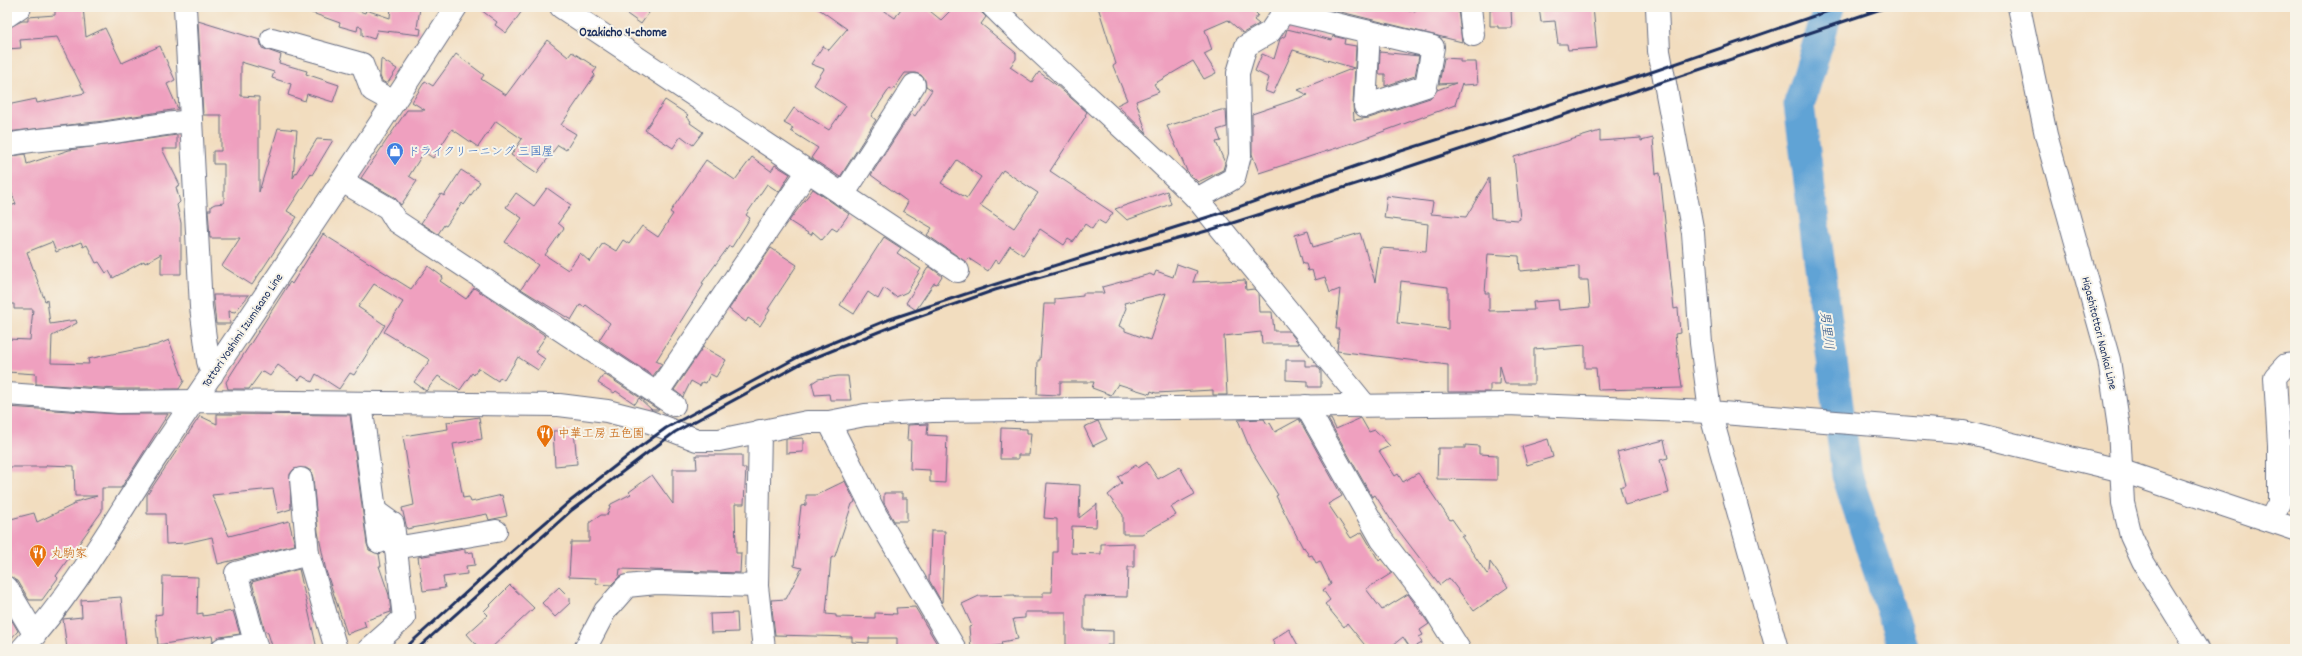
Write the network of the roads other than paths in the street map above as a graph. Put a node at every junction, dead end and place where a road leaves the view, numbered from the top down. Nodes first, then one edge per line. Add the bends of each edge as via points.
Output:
1 (20, 7) edge
2 (185, 7) edge
3 (456, 7) edge
4 (561, 7) edge
5 (993, 7) edge
6 (1470, 7) edge
7 (1657, 7) edge
8 (2019, 7) edge
9 (1286, 9) edge
10 (7, 16) edge
11 (1369, 32) dead end
12 (1472, 35) dead end
13 (272, 39) dead end
14 (914, 84) dead end
15 (394, 102) junction
16 (191, 122) junction
17 (7, 146) edge
18 (808, 171) junction
19 (342, 181) junction
20 (844, 195) junction
21 (1197, 199) junction
22 (958, 271) dead end
23 (2295, 364) edge
24 (212, 376) junction
25 (7, 394) edge
26 (195, 401) junction
27 (361, 403) junction
28 (1365, 405) junction
29 (1306, 406) junction
30 (1710, 412) junction
31 (829, 422) junction
32 (760, 431) junction
33 (2119, 470) junction
34 (301, 479) dead end
35 (2270, 520) junction
36 (2295, 529) edge
37 (496, 531) dead end
38 (387, 545) junction
39 (308, 554) junction
40 (757, 586) junction
41 (7, 588) edge
42 (29, 642) edge
43 (256, 646) edge
44 (222, 649) edge
45 (336, 649) edge
46 (369, 649) edge
47 (585, 649) edge
48 (764, 649) edge
49 (955, 649) edge
50 (1459, 649) edge
51 (1777, 649) edge
52 (2197, 649) edge

1 - 10 street
2 - 16 street
3 - 15 street, Tottori Yoshimi Izumisano Line
4 - 18 street
5 - 21 street via 1037,52
6 - 12 street
7 - 30 street via 1659,51 1693,233 1701,343
8 - 33 street, Higashitottori Nankai Line via 2046,135 2109,360 2119,428
9 - 11 street
9 - 21 street via 1270,32 1246,46 1238,73 1240,155 1234,178
13 - 15 street via 362,64 372,90
14 - 20 street
15 - 19 street, Tottori Yoshimi Izumisano Line
16 - 17 street via 156,124
16 - 24 street via 201,307
18 - 19 street via 665,399 396,221 388,208
18 - 20 street
19 - 24 street, Tottori Yoshimi Izumisano Line
20 - 22 street
21 - 28 street
23 - 35 street via 2286,365 2275,378 2279,503
24 - 26 street, Tottori Yoshimi Izumisano Line
25 - 26 street via 118,402
26 - 27 street
26 - 42 street, Tottori Yoshimi Izumisano Line via 70,590
27 - 32 street via 558,405 607,411 650,422 697,440 719,440
27 - 38 street via 375,511 392,524
28 - 29 street
28 - 30 street via 1507,404
29 - 31 street via 932,411 865,415
29 - 50 street via 1382,540 1429,601
30 - 33 street via 1963,432
30 - 51 street
31 - 32 street via 807,422
31 - 49 street via 876,515
32 - 40 street
33 - 35 street
33 - 52 street, Higashitottori Nankai Line via 2123,503 2134,542 2143,562
34 - 39 street
35 - 36 street
37 - 38 street
38 - 46 street via 404,618
39 - 43 street via 236,573
39 - 45 street
40 - 47 street via 656,582 627,586 605,611
40 - 48 street
41 - 42 street
43 - 44 street

